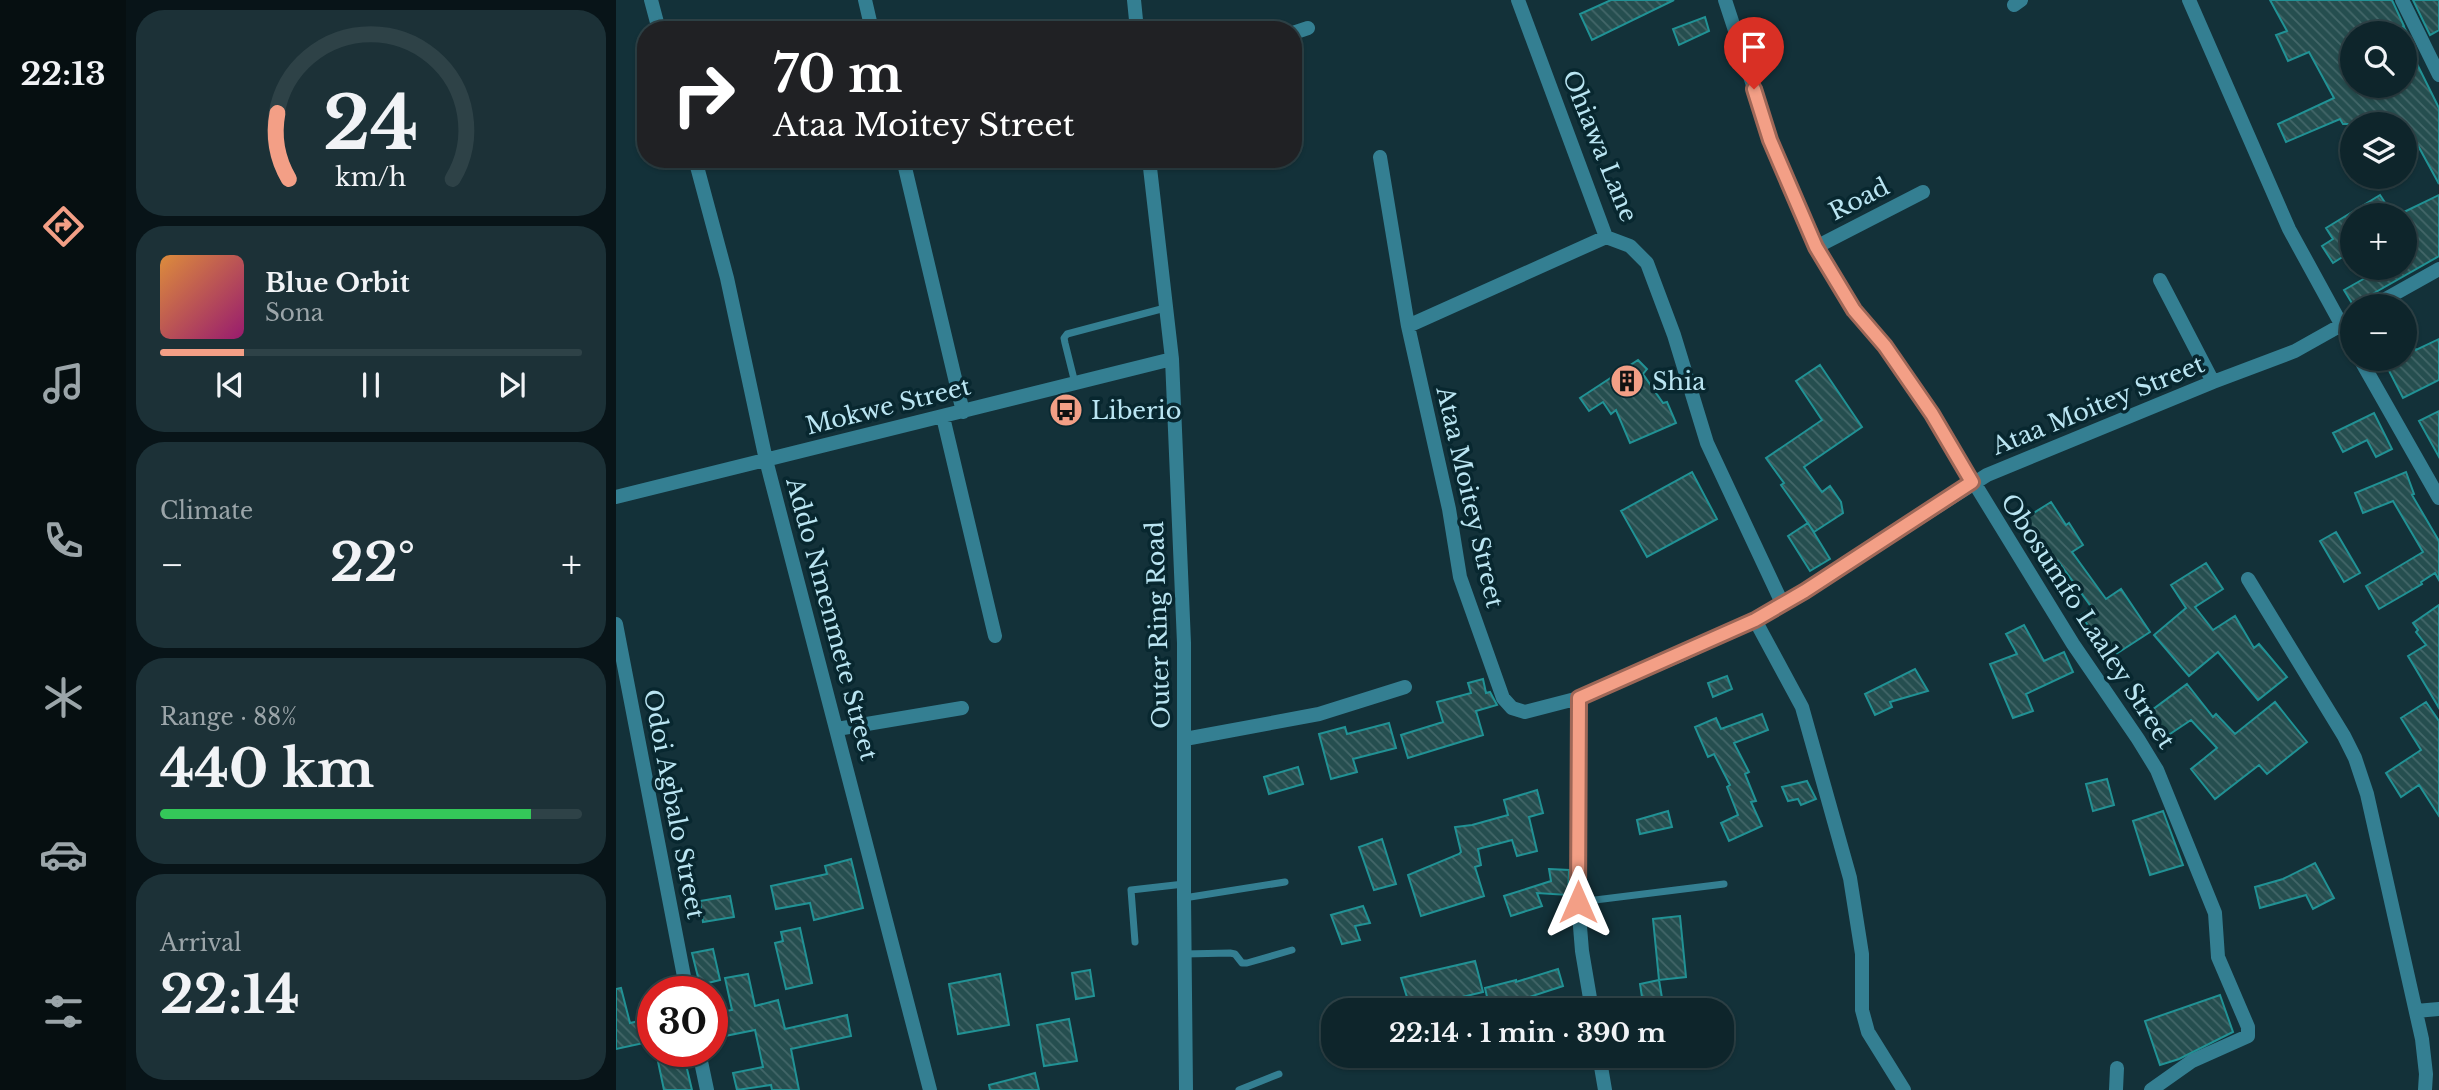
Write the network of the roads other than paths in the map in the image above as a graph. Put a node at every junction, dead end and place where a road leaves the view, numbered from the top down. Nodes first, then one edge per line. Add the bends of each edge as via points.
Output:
1 (651, 0) edge
2 (865, 0) edge
3 (1134, 0) edge
4 (1518, 0) edge
5 (1725, 0) edge
6 (2189, 0) edge
7 (2402, 0) edge
8 (657, 21) edge
9 (870, 21) edge
10 (1135, 21) edge
11 (1308, 28) dead end
12 (1302, 30) edge
13 (2439, 75) edge
14 (1380, 157) dead end
15 (697, 168) edge
16 (905, 168) edge
17 (1150, 168) edge
18 (1923, 192) dead end
19 (1606, 237) junction
20 (1816, 247) junction
21 (2439, 269) edge
22 (2160, 280) dead end
23 (2394, 294) edge
24 (1165, 308) junction
25 (2340, 311) edge
26 (1408, 326) junction
27 (2340, 326) edge
28 (1171, 359) junction
29 (2367, 371) edge
30 (2213, 382) junction
31 (1075, 383) junction
32 (963, 412) junction
33 (943, 417) junction
34 (766, 460) junction
35 (1972, 482) junction
36 (616, 498) edge
37 (2439, 498) edge
38 (2248, 579) dead end
39 (1782, 603) junction
40 (1755, 620) junction
41 (616, 624) edge
42 (995, 636) dead end
43 (1405, 687) dead end
44 (1579, 698) junction
45 (962, 708) dead end
46 (837, 729) junction
47 (1185, 739) junction
48 (1285, 882) dead end
49 (1724, 884) dead end
50 (1184, 891) junction
51 (1578, 902) junction
52 (1135, 942) dead end
53 (1292, 950) dead end
54 (1184, 954) junction
55 (684, 976) edge
56 (1590, 998) edge
57 (2439, 1009) edge
58 (2416, 1011) junction
59 (702, 1067) edge
60 (1601, 1068) edge
61 (2117, 1068) dead end
62 (1279, 1074) dead end
63 (706, 1090) edge
64 (930, 1090) edge
65 (1186, 1090) edge
66 (1239, 1090) edge
67 (1605, 1090) edge
68 (1904, 1090) edge
69 (2116, 1090) edge
70 (2151, 1090) edge
71 (2425, 1090) edge

1 - 8 street
2 - 9 street
3 - 10 street
4 - 19 street, Ohiawa Lane
5 - 20 street, Obosumfo Laaley Street via 1770,140
6 - 25 street via 2289,229
7 - 13 street
11 - 12 street
14 - 26 street, Ataa Moitey Street
15 - 34 street, Addo Nmenmete Street via 727,278
16 - 32 street
17 - 24 street, Outer Ring Road
18 - 20 street, Road
19 - 26 street
19 - 39 street, Ohiawa Lane via 1630,246 1647,263 1706,443
20 - 35 street, Obosumfo Laaley Street via 1854,310 1932,414
21 - 23 street
22 - 30 street
24 - 28 street, Outer Ring Road
24 - 31 lane via 1067,334 1064,338
26 - 44 street, Ataa Moitey Street via 1460,577 1503,698 1512,708 1525,712
27 - 30 street, Ataa Moitey Street via 2295,351
28 - 31 street, Mokwe Street
28 - 47 street, Outer Ring Road
29 - 37 street
30 - 35 street, Ataa Moitey Street
31 - 32 street, Mokwe Street
32 - 33 street, Mokwe Street
33 - 34 street, Mokwe Street
33 - 42 street
34 - 36 street, Mokwe Street
34 - 46 street, Addo Nmenmete Street
35 - 39 street, Ataa Moitey Street
35 - 70 street, Obosumfo Laaley Street via 2157,770 2215,913 2218,957 2248,1036 2192,1061
38 - 58 street via 2355,758
39 - 40 street, Ataa Moitey Street
40 - 44 street, Ataa Moitey Street
40 - 68 street via 1801,707 1850,878 1862,954 1862,1010 1868,1032
41 - 55 street, Odoi Agbalo Street
43 - 47 street via 1319,714
44 - 51 street
45 - 46 street
46 - 64 street, Addo Nmenmete Street
47 - 50 street, Outer Ring Road
48 - 50 lane
49 - 51 lane
50 - 52 lane via 1131,890
50 - 54 street, Outer Ring Road
51 - 56 street
53 - 54 lane via 1247,963 1230,953
54 - 65 street, Outer Ring Road
57 - 58 street
58 - 71 street
59 - 63 street
60 - 67 street
61 - 69 street
62 - 66 lane

